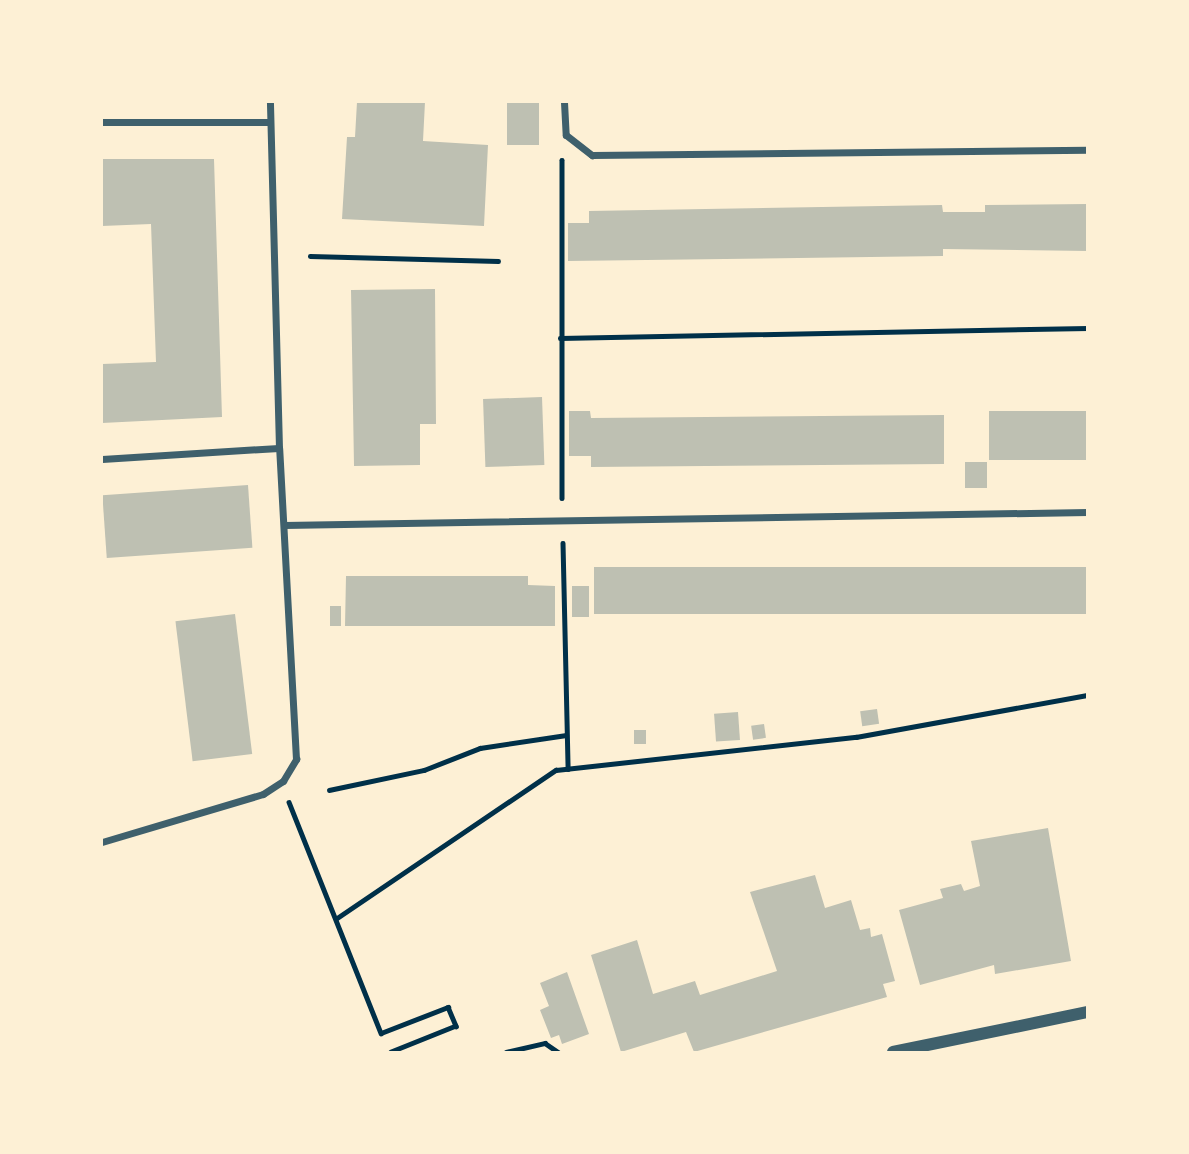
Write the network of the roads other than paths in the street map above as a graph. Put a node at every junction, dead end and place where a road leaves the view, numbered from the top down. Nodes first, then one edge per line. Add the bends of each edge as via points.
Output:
1 (270, 102) edge
2 (564, 102) edge
3 (102, 122) edge
4 (268, 122) junction
5 (1087, 150) edge
6 (279, 448) junction
7 (102, 459) edge
8 (1087, 512) edge
9 (284, 525) junction
10 (102, 842) edge
11 (1087, 1012) edge
12 (893, 1052) edge

1 - 4 street
2 - 5 street via 566,135 592,155
3 - 4 street
4 - 6 street
6 - 7 street
6 - 9 street
8 - 9 street
9 - 10 street via 296,759 283,781 263,794
11 - 12 street

